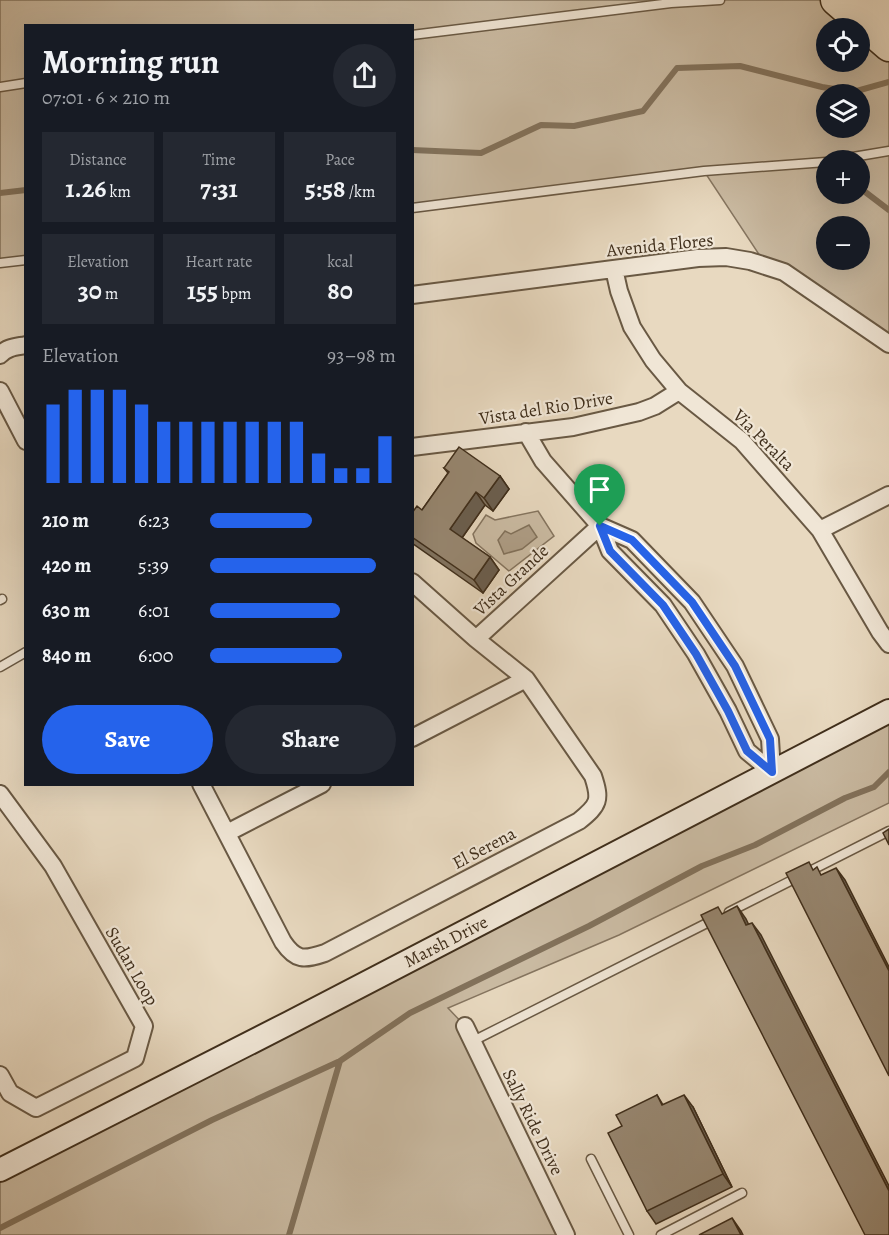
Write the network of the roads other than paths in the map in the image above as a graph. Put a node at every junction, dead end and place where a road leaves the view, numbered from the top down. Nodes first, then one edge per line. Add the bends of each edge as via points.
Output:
1 (720, 0) edge
2 (836, 0) edge
3 (874, 0) edge
4 (889, 14) edge
5 (414, 35) edge
6 (889, 46) edge
7 (24, 83) edge
8 (0, 87) edge
9 (889, 151) edge
10 (870, 154) edge
11 (816, 163) edge
12 (414, 208) edge
13 (24, 260) edge
14 (0, 263) edge
15 (614, 269) junction
16 (414, 295) edge
17 (889, 344) edge
18 (24, 345) edge
19 (0, 355) edge
20 (0, 391) edge
21 (680, 391) junction
22 (526, 432) junction
23 (24, 437) edge
24 (414, 447) edge
25 (889, 495) edge
26 (600, 526) junction
27 (820, 531) junction
28 (414, 584) edge
29 (476, 639) junction
30 (889, 644) edge
31 (24, 653) edge
32 (0, 667) edge
33 (526, 679) junction
34 (889, 711) edge
35 (414, 737) edge
36 (772, 772) junction
37 (202, 786) edge
38 (318, 786) edge
39 (0, 794) edge
40 (889, 831) edge
41 (228, 834) junction
42 (465, 1026) dead end
43 (473, 1041) junction
44 (0, 1075) edge
45 (591, 1159) dead end
46 (0, 1170) edge
47 (742, 1193) dead end
48 (566, 1235) edge
49 (629, 1235) edge
50 (661, 1235) edge

1 - 5 lane
2 - 6 highway
3 - 4 highway
7 - 8 lane
9 - 10 lane
11 - 12 lane via 704,171
13 - 14 lane
15 - 16 street, Avenida Flores
15 - 17 street, Avenida Flores via 726,257 766,265 784,272
15 - 21 street, Via Peralta via 632,327
18 - 19 street
20 - 23 street
21 - 22 street, Vista del Rio Drive via 639,412 573,427
21 - 27 street, Via Peralta via 742,441
22 - 24 street, Vista del Rio Drive
22 - 26 street via 543,461
25 - 27 street
26 - 29 street, Vista Grande
26 - 36 street via 610,551 663,605 696,654 747,751
26 - 36 street via 632,540 692,602 735,666 770,739
27 - 30 street, Via Peralta
28 - 29 street, El Serena
29 - 33 street, El Serena
31 - 32 lane
33 - 35 street
33 - 41 street, El Serena via 593,776 598,802 592,811 335,948 311,957 299,958 291,953
34 - 36 street, Marsh Drive
36 - 46 street, Marsh Drive
37 - 41 street, El Serena
38 - 41 street
39 - 44 street, Sudan Loop via 53,866 144,1026 135,1058 36,1108 10,1093
40 - 43 lane
42 - 43 street, Sally Ride Drive
43 - 48 street, Sally Ride Drive
45 - 49 lane
47 - 50 lane

